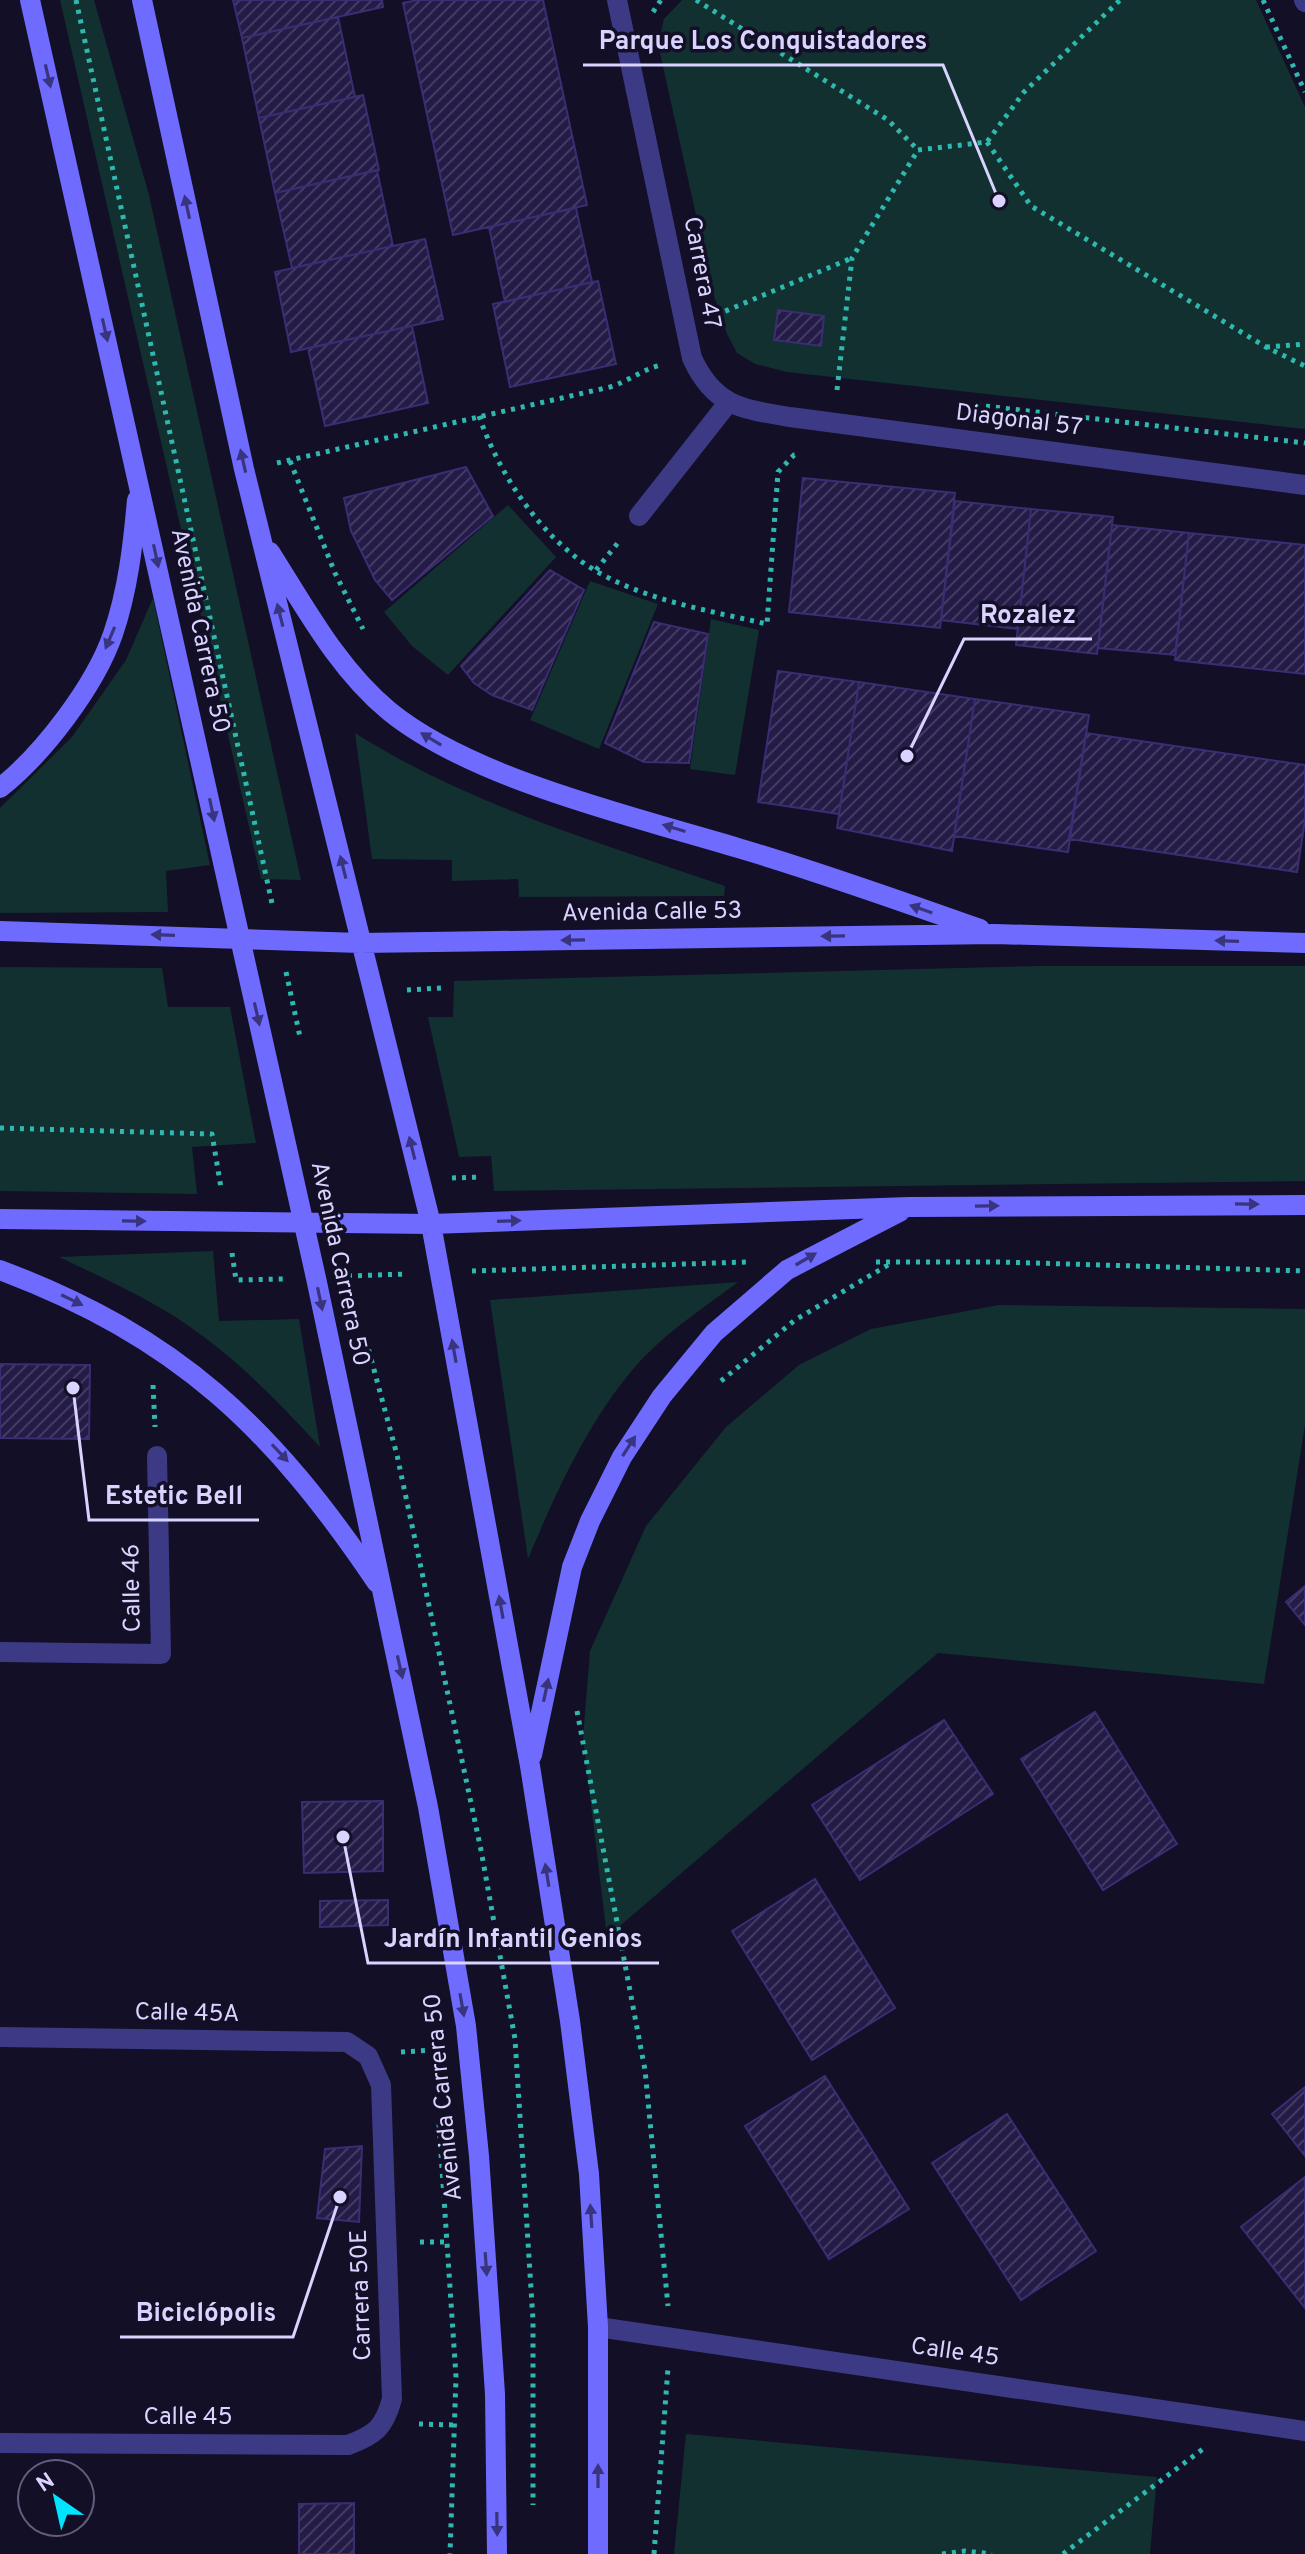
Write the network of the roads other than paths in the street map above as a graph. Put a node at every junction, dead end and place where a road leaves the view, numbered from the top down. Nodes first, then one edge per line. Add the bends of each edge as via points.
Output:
1 (30, 0) edge
2 (142, 0) edge
3 (617, 0) edge
4 (728, 403) junction
5 (139, 480) junction
6 (1305, 485) edge
7 (639, 516) dead end
8 (261, 537) junction
9 (0, 788) edge
10 (0, 931) edge
11 (995, 934) junction
12 (240, 938) junction
13 (360, 943) junction
14 (1305, 943) edge
15 (1305, 1205) edge
16 (909, 1207) junction
17 (0, 1219) edge
18 (304, 1223) junction
19 (431, 1224) junction
20 (0, 1270) edge
21 (157, 1456) road end
22 (383, 1591) junction
23 (0, 1652) edge
24 (530, 1766) junction
25 (0, 2037) edge
26 (368, 2056) joint
27 (598, 2327) junction
28 (1305, 2431) edge
29 (375, 2435) joint
30 (0, 2443) edge
31 (497, 2554) edge
32 (598, 2554) edge

1 -> 5 main road, Avenida Carrera 50
8 -> 2 main road
3 - 4 street, Carrera 47 via 692,358 704,384
4 - 6 street, Diagonal 57 via 840,424
4 - 7 street
5 -> 9 main road via 126,591 112,638 73,709 43,748
5 -> 12 main road, Avenida Carrera 50
11 -> 8 main road via 523,780 448,749 404,722 357,679 326,641
13 -> 8 main road
12 -> 10 main road, Avenida Calle 53
11 -> 13 main road, Avenida Calle 53
14 -> 11 main road, Avenida Calle 53
12 - 13 main road, Avenida Calle 53
12 -> 18 main road, Avenida Carrera 50
19 -> 13 main road
16 -> 15 main road
19 -> 16 main road
24 -> 16 main road via 572,1567 622,1457 662,1396 714,1333 755,1295 802,1262
17 -> 18 main road
18 - 19 main road
18 -> 22 main road, Avenida Carrera 50
24 -> 19 main road
20 -> 22 main road via 56,1292 150,1343 234,1409 296,1470
21 - 23 street, Calle 46 via 161,1654
22 -> 31 main road, Avenida Carrera 50 via 466,2026 495,2394
27 -> 24 main road via 587,2159
25 - 26 street, Calle 45A via 347,2042
26 - 29 street, Carrera 50E via 381,2085 392,2399 386,2422
27 - 28 street, Calle 45
32 -> 27 main road
29 - 30 street, Calle 45 via 348,2445

